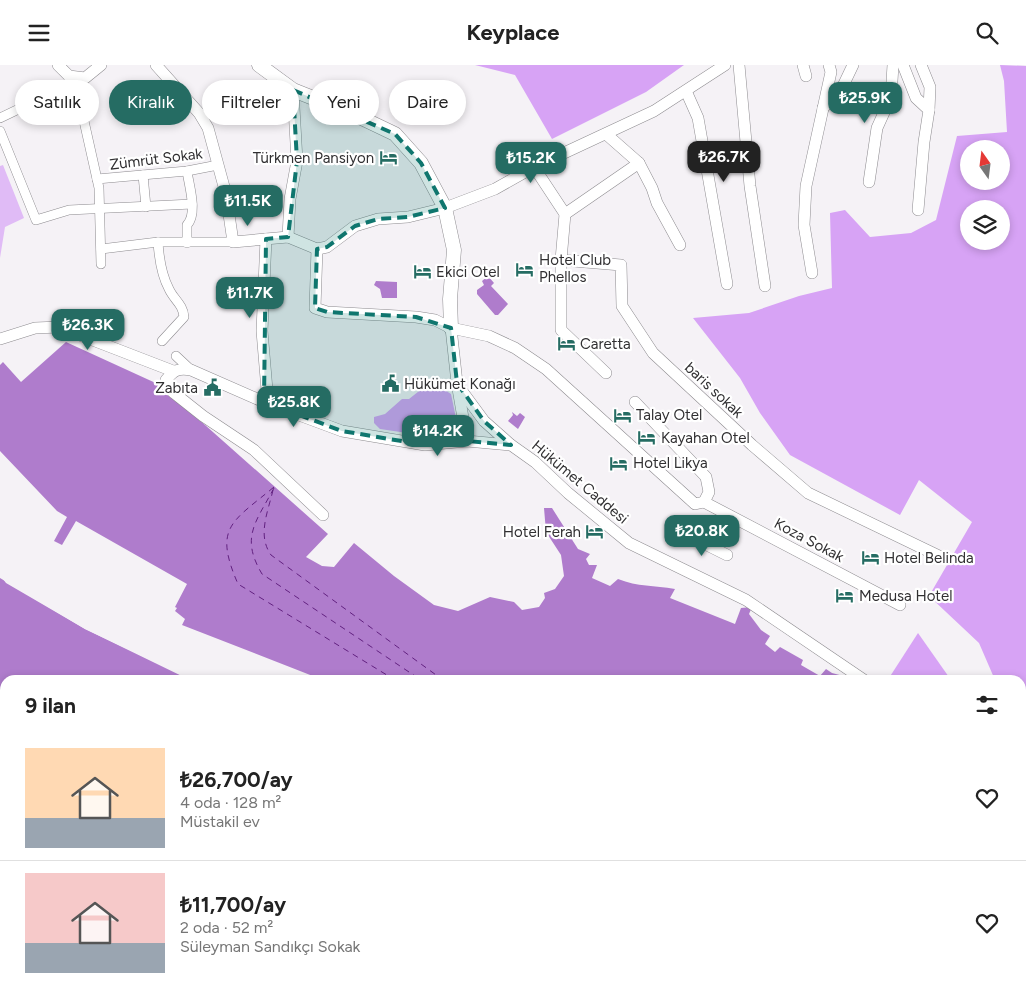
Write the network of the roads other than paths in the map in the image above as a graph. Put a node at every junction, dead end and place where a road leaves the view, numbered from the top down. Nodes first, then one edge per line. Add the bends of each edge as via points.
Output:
1 (58, 65) edge
2 (101, 65) edge
3 (156, 65) edge
4 (259, 65) edge
5 (725, 65) edge
6 (739, 65) edge
7 (830, 65) edge
8 (853, 65) edge
9 (893, 65) edge
10 (903, 65) edge
11 (921, 65) edge
12 (68, 80) edge
13 (74, 80) edge
14 (279, 80) edge
15 (686, 91) junction
16 (299, 92) edge
17 (823, 107) junction
18 (15, 110) edge
19 (929, 110) junction
20 (0, 118) edge
21 (85, 125) edge
22 (295, 125) edge
23 (0, 131) edge
24 (606, 134) junction
25 (639, 163) junction
26 (218, 165) junction
27 (534, 167) junction
28 (187, 171) junction
29 (143, 175) junction
30 (97, 179) junction
31 (868, 183) dead end
32 (192, 204) junction
33 (146, 207) junction
34 (445, 208) junction
35 (99, 210) junction
36 (918, 210) dead end
37 (565, 214) junction
38 (288, 237) junction
39 (266, 239) junction
40 (158, 242) junction
41 (233, 242) junction
42 (187, 243) junction
43 (680, 245) dead end
44 (101, 249) junction
45 (317, 249) junction
46 (560, 260) junction
47 (101, 264) dead end
48 (812, 273) dead end
49 (727, 284) dead end
50 (765, 286) dead end
51 (451, 328) junction
52 (0, 339) edge
53 (162, 341) dead end
54 (176, 356) dead end
55 (191, 370) junction
56 (173, 371) junction
57 (606, 373) dead end
58 (457, 383) junction
59 (264, 402) junction
60 (635, 402) dead end
61 (467, 441) junction
62 (510, 445) junction
63 (704, 502) junction
64 (323, 515) dead end
65 (689, 536) dead end
66 (727, 555) dead end
67 (943, 558) dead end
68 (900, 605) dead end
69 (857, 675) edge

1 - 12 street
2 - 13 street via 85,78
3 - 26 street via 199,113 208,129
4 - 14 street
5 - 15 street
6 - 50 street via 750,186
7 - 17 street
8 - 17 street via 842,88
9 - 31 street via 891,97 877,128
10 - 19 street via 916,98
11 - 19 street via 930,87
15 - 24 street
15 - 49 street via 698,118
16 - 34 street via 395,134 421,163
17 - 48 street via 806,186 804,225
18 - 20 street
19 - 36 street
21 - 30 street
22 - 38 street via 297,161
23 - 35 street via 36,220 69,210
24 - 25 street
24 - 27 street
25 - 37 street
25 - 43 street
26 - 28 street, Zümrüt Sokak
26 - 41 street
27 - 34 street via 495,189
27 - 37 street
28 - 29 street, Zümrüt Sokak
28 - 32 street
29 - 30 street, Zümrüt Sokak
29 - 33 street
30 - 35 street
32 - 33 street
32 - 42 street
33 - 35 street
34 - 45 street via 355,226 327,247
34 - 51 street via 454,249
35 - 44 street
37 - 46 street
38 - 39 street
38 - 45 street
39 - 41 street
39 - 59 street via 262,331 267,391
40 - 42 street
40 - 44 street
40 - 53 street via 160,265 169,291 183,309 184,317
41 - 42 street
44 - 47 street
45 - 51 street via 315,308 327,312 416,317
46 - 57 street via 561,330
46 - 67 street, baris sokak via 621,265 622,306 653,353 752,445 808,493
51 - 58 street
51 - 63 street, Koza Sokak via 488,336 515,348 589,407 695,504
52 - 56 street via 35,328 59,327
54 - 55 street
55 - 56 street via 179,368
55 - 59 street, Hükümet Caddesi
56 - 64 street via 166,380 174,393 254,450
58 - 61 street
58 - 62 street via 484,421
59 - 61 street, Hükümet Caddesi via 342,431 425,445
60 - 63 street via 706,477 709,492
61 - 62 street, Hükümet Caddesi
62 - 69 street, Hükümet Caddesi via 535,462 629,543 746,600
63 - 68 street, Koza Sokak
65 - 66 street

